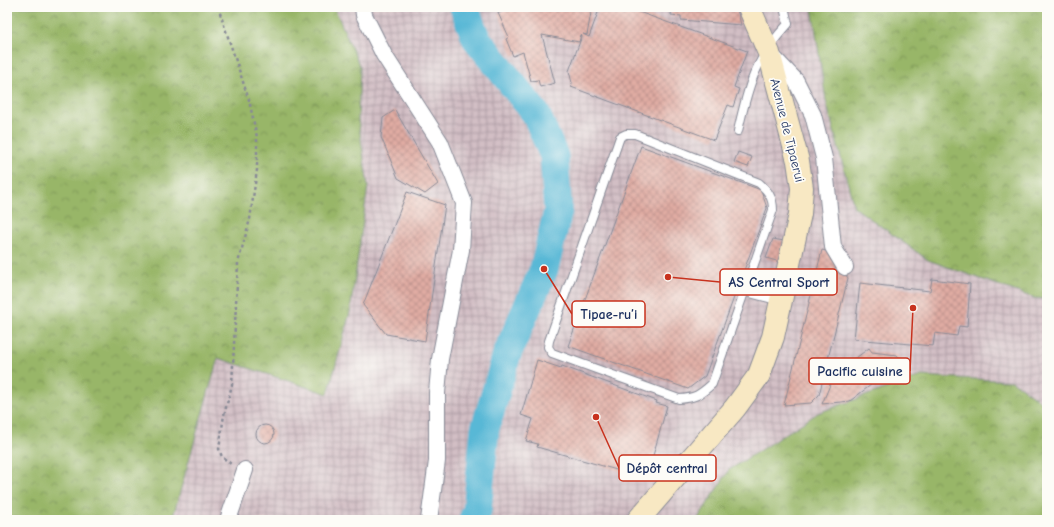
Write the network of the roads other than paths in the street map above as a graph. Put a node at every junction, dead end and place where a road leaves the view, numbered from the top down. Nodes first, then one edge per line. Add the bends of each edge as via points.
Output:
1 (363, 7) edge
2 (749, 7) edge
3 (784, 7) edge
4 (768, 51) junction
5 (738, 131) dead end
6 (845, 267) dead end
7 (746, 292) junction
8 (780, 301) junction
9 (245, 470) road end
10 (228, 520) edge
11 (430, 520) edge
12 (638, 520) edge

1 - 11 street via 364,15 384,55 440,142 464,203 460,250 440,359 437,461
2 - 4 main road, Avenue de Tipaerui
3 - 4 lane via 788,24
4 - 5 lane via 756,66
4 - 6 street via 796,81 813,115 824,158 833,247
4 - 8 main road, Avenue de Tipaerui via 798,161 802,188 800,214
7 - 7 lane via 773,210 770,193 759,183 635,134 626,134 620,138 548,347 552,353 679,399 692,398 703,393 712,384
7 - 8 lane
8 - 12 main road, Avenue de Tipaerui via 773,337 759,375 735,408
9 - 10 street

